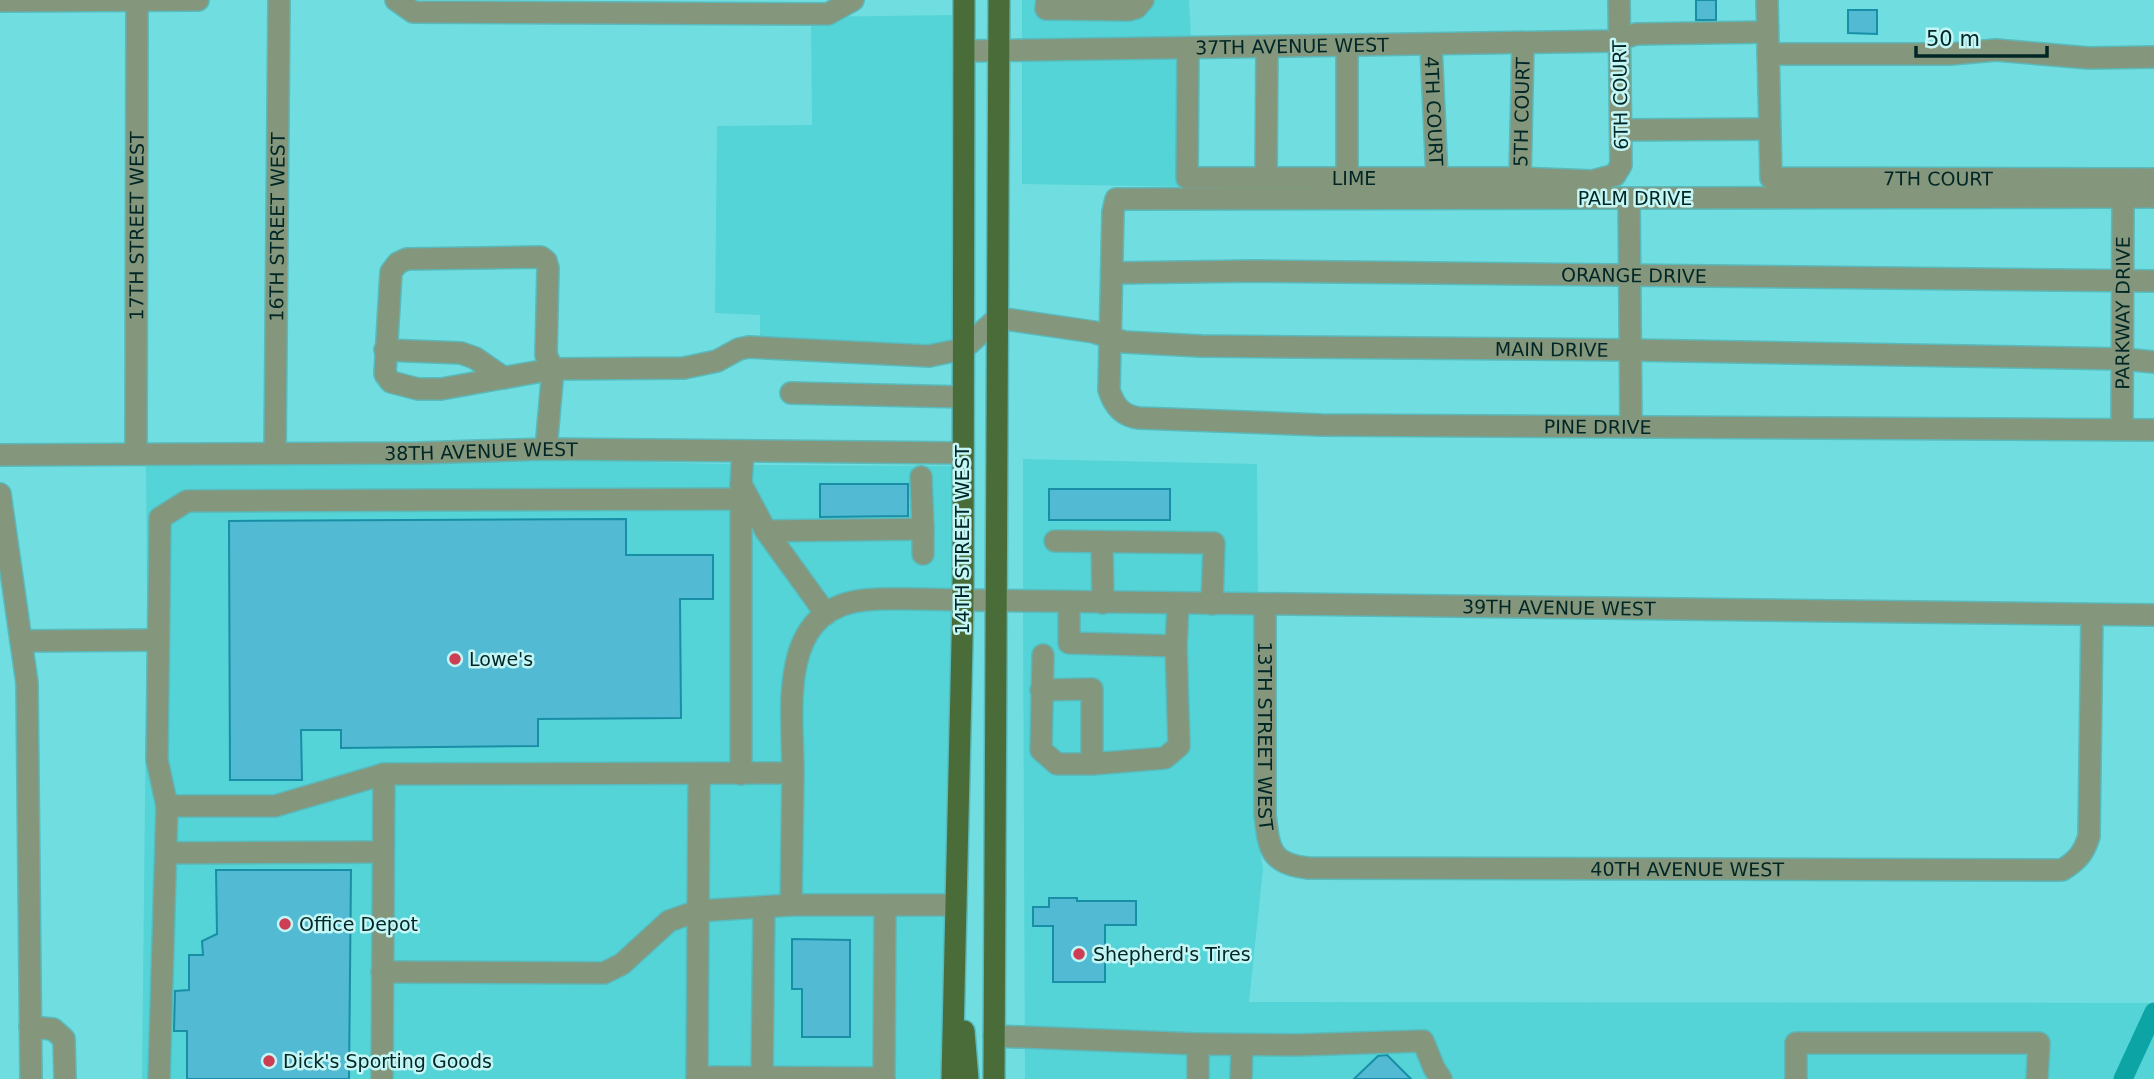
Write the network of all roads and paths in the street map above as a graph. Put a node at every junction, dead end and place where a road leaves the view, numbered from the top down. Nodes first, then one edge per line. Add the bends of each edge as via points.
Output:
1 (198, 0) edge
2 (279, 0) edge
3 (396, 0) edge
4 (851, 0) edge
5 (964, 0) edge
6 (999, 0) edge
7 (1143, 0) edge
8 (1619, 0) edge
9 (0, 1) edge
10 (138, 1) edge
11 (1046, 5) edge
12 (1767, 15) edge
13 (1619, 39) junction
14 (1523, 43) junction
15 (1347, 45) junction
16 (1431, 45) junction
17 (1267, 47) junction
18 (1188, 49) junction
19 (965, 51) junction
20 (999, 51) junction
21 (1768, 54) junction
22 (2154, 57) edge
23 (1769, 129) junction
24 (1621, 130) junction
25 (1266, 178) junction
26 (1520, 178) junction
27 (1347, 179) junction
28 (1437, 179) junction
29 (2154, 179) edge
30 (2123, 197) junction
31 (2154, 197) edge
32 (1629, 198) junction
33 (1116, 199) joint
34 (1112, 272) junction
35 (1629, 277) junction
36 (2122, 280) junction
37 (2154, 281) edge
38 (998, 318) junction
39 (1111, 336) junction
40 (963, 349) junction
41 (385, 350) junction
42 (1631, 350) junction
43 (2123, 359) junction
44 (2154, 362) edge
45 (553, 369) junction
46 (504, 378) junction
47 (791, 393) dead end
48 (963, 397) junction
49 (1631, 426) junction
50 (2122, 429) junction
51 (2154, 430) edge
52 (546, 449) junction
53 (743, 451) junction
54 (275, 453) junction
55 (963, 453) junction
56 (136, 454) junction
57 (0, 455) edge
58 (922, 477) dead end
59 (741, 492) junction
60 (0, 494) edge
61 (923, 529) junction
62 (766, 531) junction
63 (1055, 541) dead end
64 (1102, 543) junction
65 (923, 554) dead end
66 (962, 600) junction
67 (997, 602) junction
68 (1069, 603) junction
69 (1102, 603) junction
70 (1178, 604) junction
71 (1212, 604) junction
72 (1265, 604) junction
73 (826, 614) junction
74 (2091, 615) junction
75 (2154, 615) edge
76 (158, 640) junction
77 (21, 641) junction
78 (1176, 646) junction
79 (1043, 655) dead end
80 (1041, 690) junction
81 (1092, 764) junction
82 (384, 774) junction
83 (699, 774) junction
84 (741, 774) junction
85 (793, 774) junction
86 (167, 806) junction
87 (383, 852) junction
88 (166, 853) junction
89 (1282, 862) joint
90 (791, 905) junction
91 (885, 905) junction
92 (956, 905) junction
93 (764, 906) junction
94 (698, 911) junction
95 (955, 959) junction
96 (382, 972) junction
97 (30, 1027) junction
98 (995, 1035) junction
99 (1198, 1044) junction
100 (1242, 1045) junction
101 (762, 1077) edge
102 (697, 1078) edge
103 (884, 1078) edge
104 (31, 1079) edge
105 (65, 1079) edge
106 (159, 1079) edge
107 (382, 1079) edge
108 (952, 1079) edge
109 (968, 1079) edge
110 (994, 1079) edge
111 (1198, 1079) edge
112 (1241, 1079) edge
113 (1441, 1079) edge
114 (1796, 1079) edge
115 (2037, 1079) edge

1 - 10 street
2 - 54 street, 16TH STREET WEST
3 - 4 street via 413,12 828,14
5 - 19 main road, 14TH STREET WEST
6 - 20 main road, 14TH STREET WEST
7 - 11 street via 1129,9
8 - 13 street, 6TH COURT
9 - 10 street
10 - 56 street, 17TH STREET WEST
12 - 13 street, 37TH AVENUE WEST
12 - 21 street
13 - 14 street, 37TH AVENUE WEST
13 - 24 street, 6TH COURT
14 - 16 street, 37TH AVENUE WEST
14 - 26 street, 5TH COURT
15 - 16 street, 37TH AVENUE WEST
15 - 17 street, 37TH AVENUE WEST
15 - 27 street
16 - 28 street, 4TH COURT
17 - 18 street, 37TH AVENUE WEST
17 - 25 street
18 - 20 street, 37TH AVENUE WEST
18 - 25 street, LIME via 1187,178
19 - 20 street, 37TH AVENUE WEST
19 - 40 main road, 14TH STREET WEST
20 - 38 main road, 14TH STREET WEST
21 - 22 street via 1996,50 2089,58
21 - 23 street
23 - 24 street
23 - 29 street, 7TH COURT via 1771,178
24 - 26 street, 6TH COURT via 1621,165 1615,175 1592,181
25 - 27 street, LIME
26 - 28 street, LIME
27 - 28 street, LIME
30 - 31 street, PALM DRIVE
30 - 32 street, PALM DRIVE
30 - 36 street, PARKWAY DRIVE
32 - 33 street, PALM DRIVE
32 - 35 street
33 - 34 street, PINE DRIVE
34 - 35 street, ORANGE DRIVE
34 - 39 street, PINE DRIVE
35 - 36 street, ORANGE DRIVE
35 - 42 street
36 - 37 street, ORANGE DRIVE
36 - 43 street, PARKWAY DRIVE
38 - 39 street, MAIN DRIVE
38 - 40 street
38 - 67 main road, 14TH STREET WEST
39 - 42 street, MAIN DRIVE via 1124,342 1201,346
39 - 49 street, PINE DRIVE via 1109,390 1117,408 1133,417 1321,425
40 - 45 street via 929,356 749,347 684,368
40 - 48 main road, 14TH STREET WEST
41 - 45 street via 391,272 397,263 407,259 541,257 548,268 546,355
41 - 46 street via 461,353
41 - 46 street via 385,374 400,385 441,389
42 - 43 street, MAIN DRIVE
42 - 49 street
43 - 44 street, MAIN DRIVE
43 - 50 street, PARKWAY DRIVE
45 - 46 street
45 - 52 street
47 - 48 street
48 - 55 main road, 14TH STREET WEST
49 - 50 street, PINE DRIVE
50 - 51 street, PINE DRIVE
52 - 53 street, 38TH AVENUE WEST
52 - 54 street, 38TH AVENUE WEST
53 - 55 street, 38TH AVENUE WEST
53 - 59 street
54 - 56 street, 38TH AVENUE WEST
55 - 66 main road, 14TH STREET WEST
56 - 57 street, 38TH AVENUE WEST
58 - 61 street
59 - 62 street
59 - 76 street via 187,501 160,518
59 - 84 street
60 - 77 street
61 - 62 street
61 - 65 street
62 - 73 street
63 - 64 street
64 - 69 street
64 - 71 street via 1214,543
66 - 67 street, 39TH AVENUE WEST
66 - 73 street, 39TH AVENUE WEST via 864,600
66 - 92 main road, 14TH STREET WEST
67 - 68 street, 39TH AVENUE WEST
67 - 98 main road, 14TH STREET WEST
68 - 69 street, 39TH AVENUE WEST
68 - 78 street via 1069,643
69 - 70 street, 39TH AVENUE WEST
70 - 71 street, 39TH AVENUE WEST
70 - 78 street
71 - 72 street, 39TH AVENUE WEST
72 - 74 street, 39TH AVENUE WEST
72 - 89 street, 13TH STREET WEST via 1265,815 1271,850
73 - 85 street via 804,638 794,663
74 - 75 street, 39TH AVENUE WEST
74 - 89 street, 40TH AVENUE WEST via 2089,836 2084,851 2062,870 1307,868
76 - 77 street
76 - 86 street via 157,760
77 - 97 street via 27,682
78 - 81 street via 1179,746 1165,758
79 - 80 street
80 - 81 street via 1041,750 1057,764
80 - 81 street via 1092,689
82 - 83 street
82 - 86 street via 275,806
82 - 87 street
83 - 84 street
83 - 94 street
84 - 85 street
85 - 90 street
86 - 88 street
87 - 88 street
87 - 96 street
88 - 106 street
90 - 91 street
90 - 93 street
91 - 92 street
91 - 103 street
92 - 95 main road, 14TH STREET WEST
93 - 94 street
93 - 101 street
94 - 96 street via 669,921 622,964 604,973
94 - 102 street
95 - 108 main road, 14TH STREET WEST
95 - 109 main road
96 - 107 street
97 - 104 street
97 - 105 street via 53,1028 64,1039
98 - 99 street
98 - 110 main road, 14TH STREET WEST
99 - 100 street
99 - 111 street
100 - 112 street
100 - 113 street via 1423,1041
101 - 102 street
101 - 103 street
114 - 115 street via 1796,1042 2039,1042

